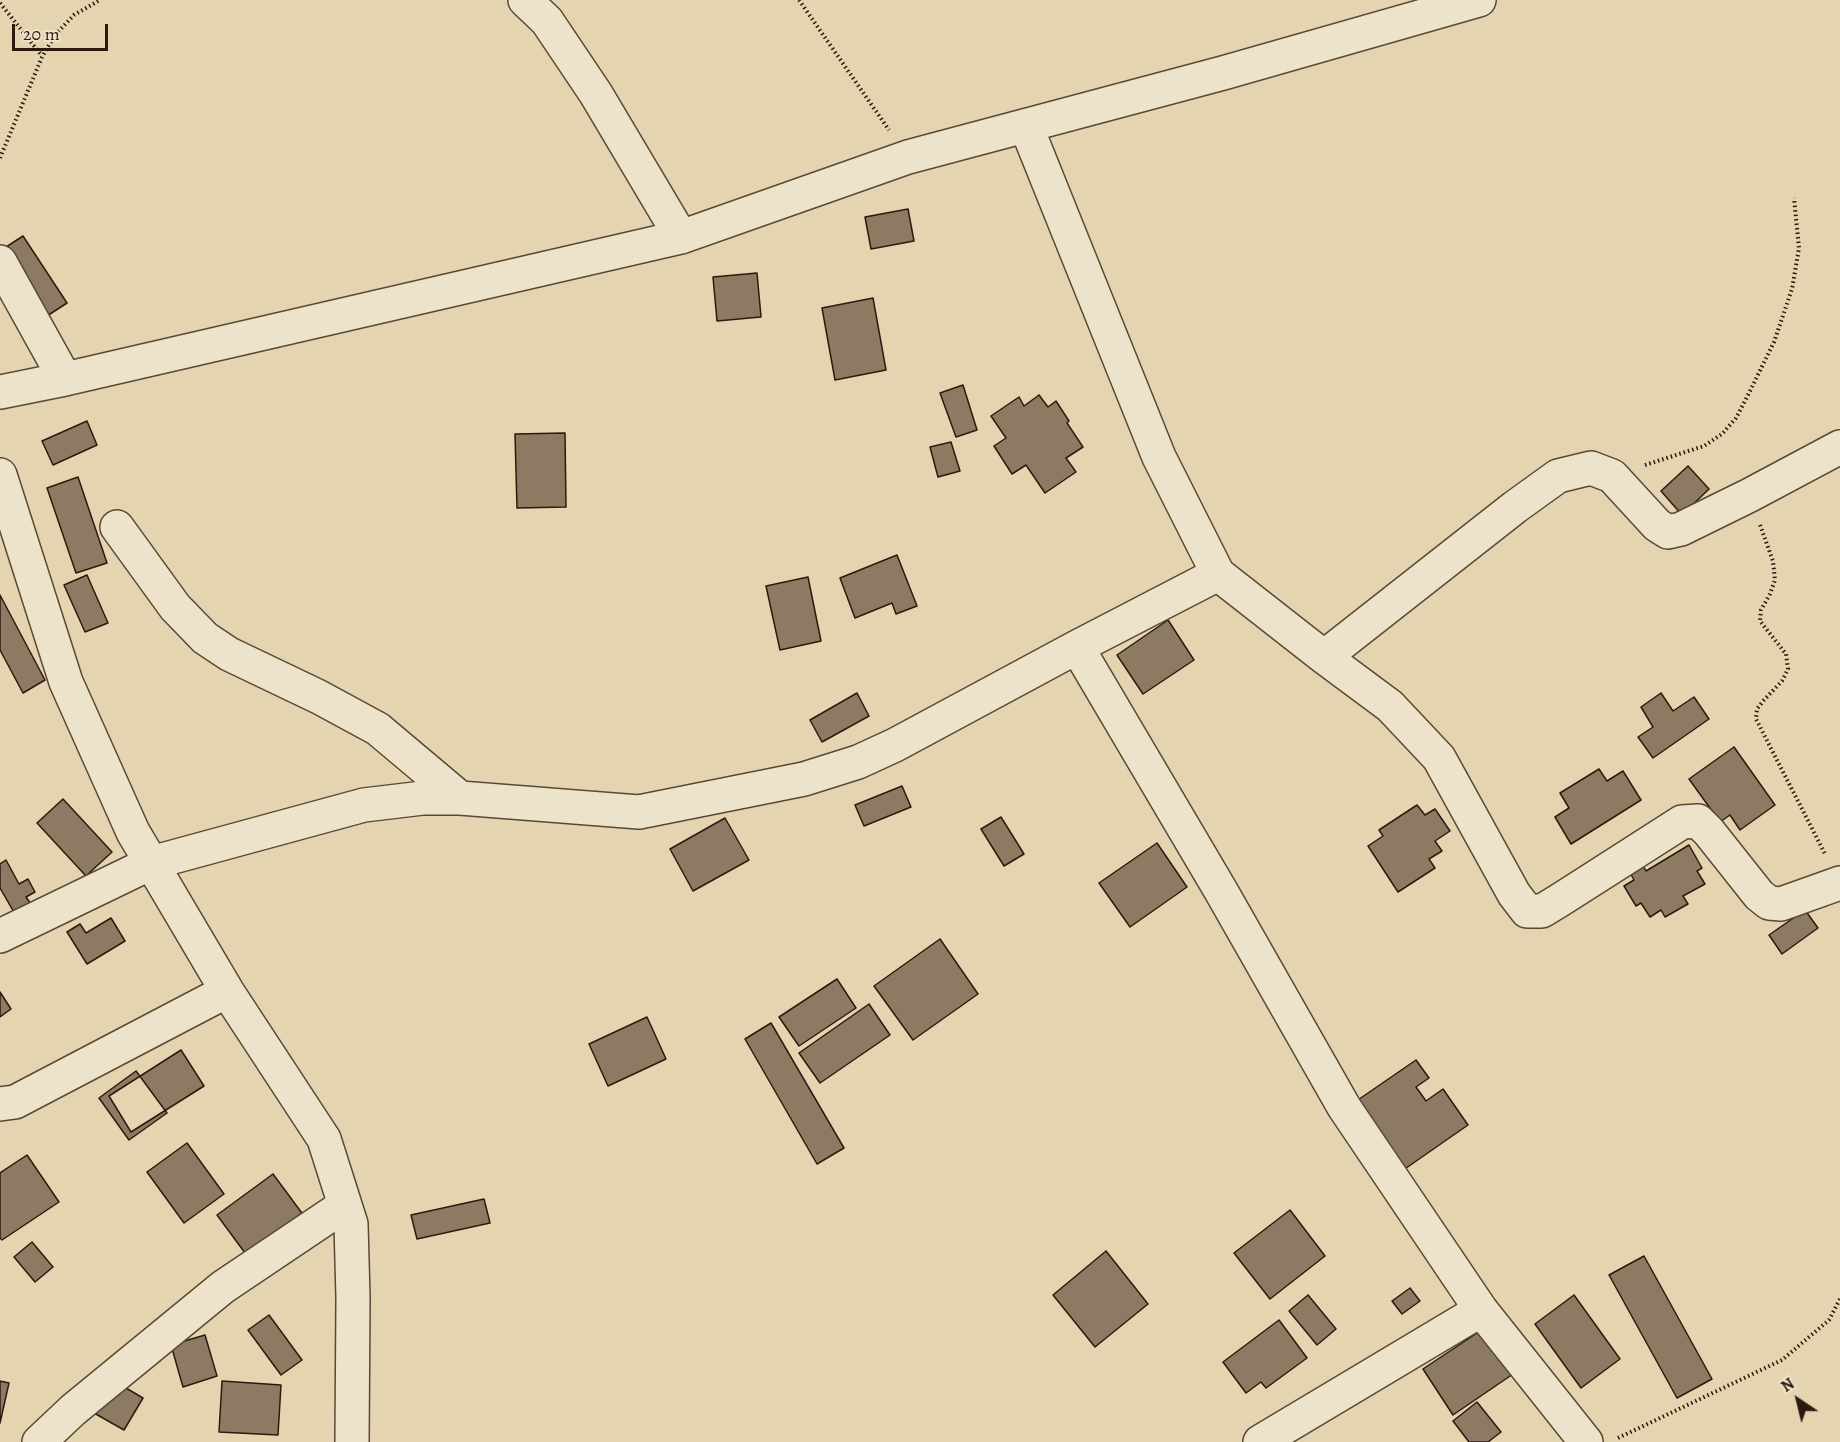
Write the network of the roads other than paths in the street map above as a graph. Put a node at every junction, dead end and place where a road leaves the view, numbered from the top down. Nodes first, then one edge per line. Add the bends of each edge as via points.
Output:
1 (525, 0) edge
2 (1479, 0) edge
3 (1026, 126) junction
4 (681, 237) junction
5 (0, 262) edge
6 (65, 379) junction
7 (0, 392) edge
8 (1840, 447) edge
9 (0, 475) edge
10 (117, 527) dead end
11 (1218, 574) junction
12 (1077, 647) junction
13 (1324, 657) junction
14 (460, 798) junction
15 (151, 863) junction
16 (1840, 883) edge
17 (0, 936) edge
18 (227, 991) junction
19 (0, 1104) edge
20 (345, 1205) junction
21 (1481, 1310) junction
22 (39, 1442) edge
23 (352, 1442) edge
24 (1260, 1442) edge
25 (1586, 1442) edge

1 - 4 street via 547,21 596,94
2 - 3 street
3 - 4 street via 908,158
3 - 11 street via 1159,457
4 - 6 street
5 - 6 street
6 - 7 street
8 - 13 street via 1682,529 1668,532 1612,476 1591,468 1558,476
9 - 15 street via 66,682 133,832
10 - 14 street via 175,607 206,638 229,654 378,729
11 - 12 street
11 - 13 street
12 - 14 street via 895,745 804,779 639,812
12 - 21 street via 1344,1107
13 - 16 street via 1390,706 1438,758 1527,911 1542,910 1560,900 1682,822 1698,821 1710,832 1769,903 1781,904
14 - 15 street via 423,798 364,806
15 - 17 street
15 - 18 street
18 - 19 street via 15,1102
18 - 20 street via 324,1139
20 - 22 street via 223,1287 72,1410
20 - 23 street via 351,1224
21 - 24 street
21 - 25 street

